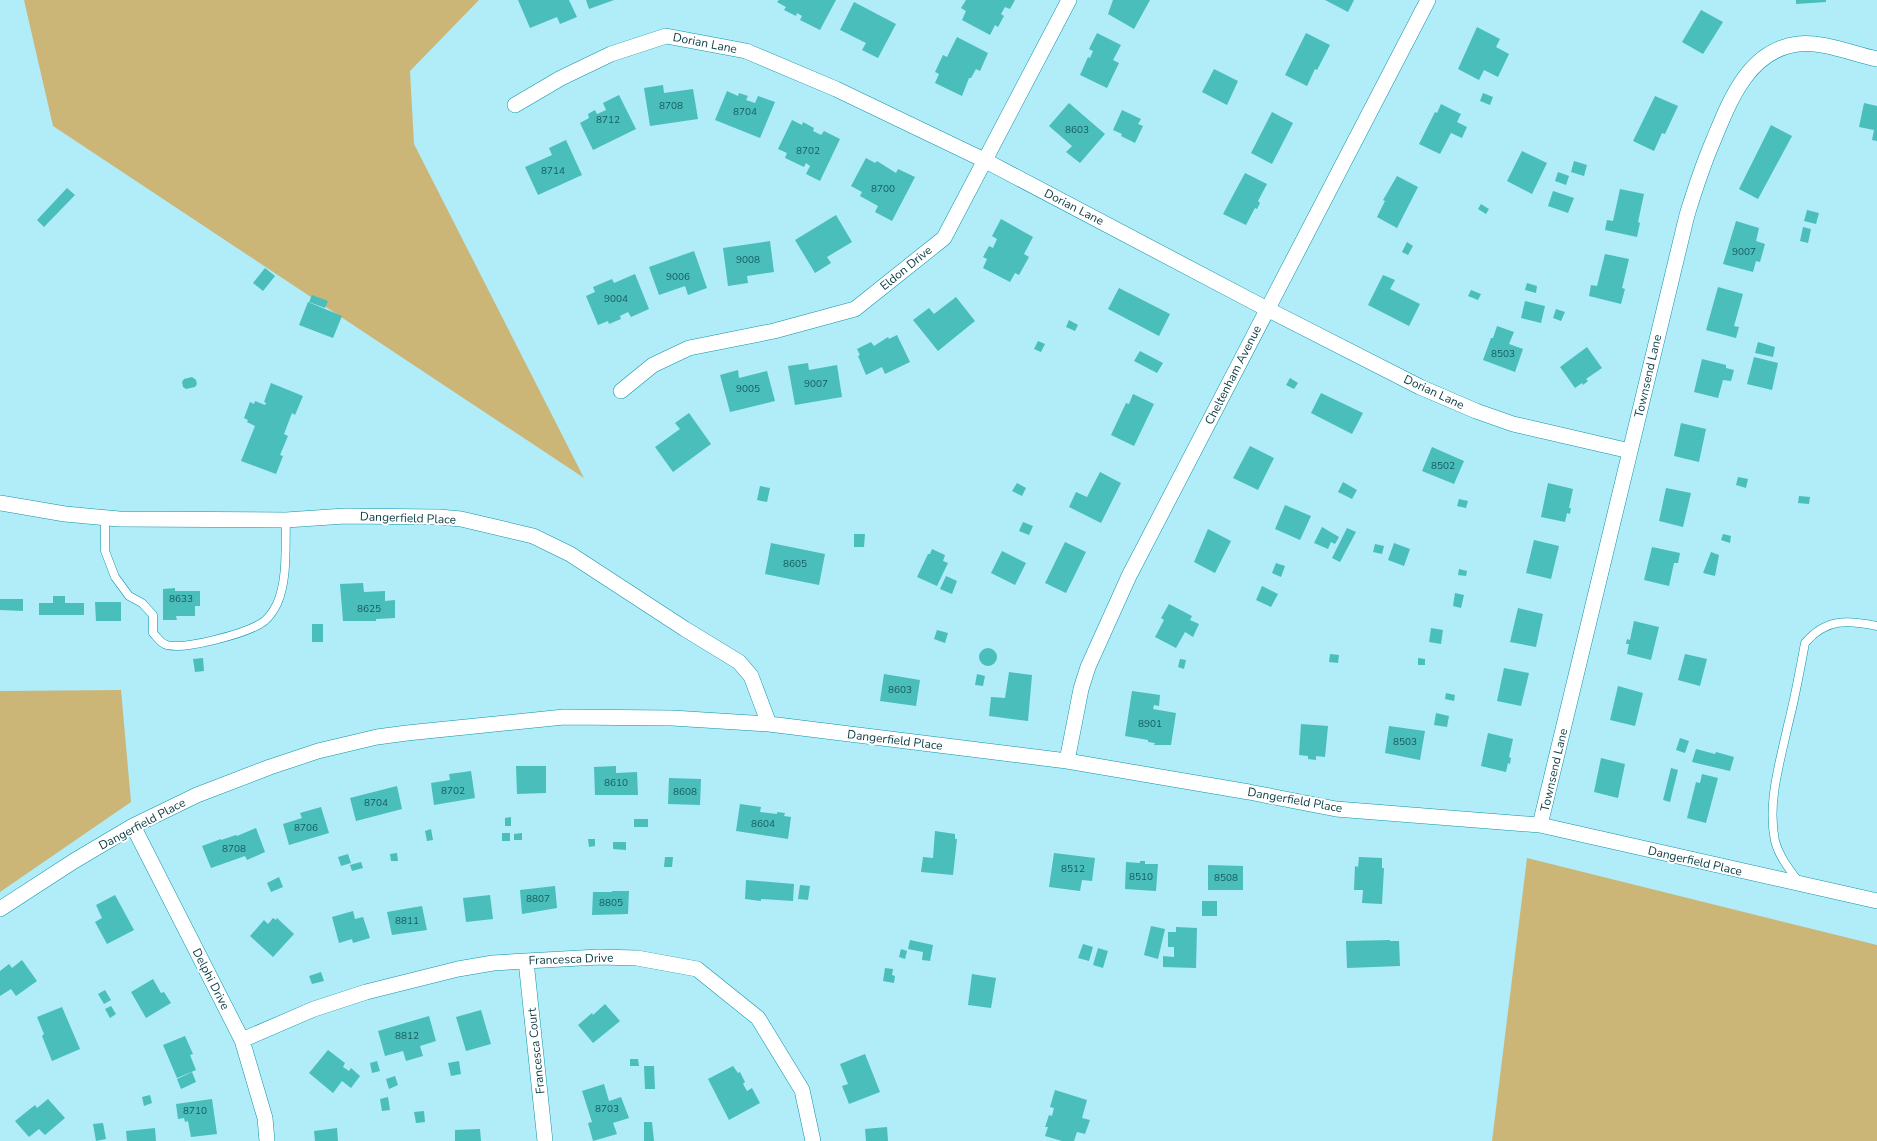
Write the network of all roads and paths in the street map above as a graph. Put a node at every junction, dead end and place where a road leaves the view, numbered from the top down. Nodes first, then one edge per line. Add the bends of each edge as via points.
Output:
1 (1069, 0) edge
2 (1428, 0) edge
3 (1877, 59) edge
4 (515, 105) dead end
5 (984, 160) junction
6 (1267, 309) junction
7 (621, 391) dead end
8 (1630, 451) junction
9 (0, 503) edge
10 (105, 518) junction
11 (286, 520) junction
12 (1877, 626) edge
13 (769, 724) junction
14 (1067, 761) junction
15 (1540, 825) junction
16 (133, 826) junction
17 (1800, 885) junction
18 (1877, 901) edge
19 (0, 909) edge
20 (526, 961) junction
21 (242, 1040) junction
22 (267, 1141) edge
23 (545, 1141) edge
24 (813, 1141) edge

1 - 5 street, Eldon Drive
2 - 6 street, Cheltenham Avenue
3 - 8 street, Townsend Lane via 1815,44 1788,46 1776,50 1754,66 1736,89 1695,186
4 - 5 street, Dorian Lane via 611,54 666,36 746,51 836,89
5 - 6 street, Dorian Lane
5 - 7 street, Eldon Drive via 944,238 855,310 689,348 653,365
6 - 8 street, Dorian Lane via 1420,387 1476,411 1513,424
6 - 14 street, Cheltenham Avenue via 1100,639 1081,689
8 - 15 street, Townsend Lane
9 - 10 street, Dangerfield Place
10 - 11 street, Dangerfield Place
10 - 11 lane via 105,551 115,577 129,596 142,603 153,615 153,633 164,645 178,647 242,633 261,624 272,614 283,583
11 - 13 street, Dangerfield Place via 345,516 438,517 461,519 533,536 570,554 739,662 751,676
12 - 17 lane via 1850,622 1821,627 1805,643 1772,811 1776,844
13 - 14 street, Dangerfield Place
13 - 16 street, Dangerfield Place via 672,718 564,718 384,736 318,750 270,767
14 - 15 street, Dangerfield Place via 1336,809
15 - 17 street, Dangerfield Place
16 - 19 street, Dangerfield Place
16 - 21 street, Delphi Drive
17 - 18 street, Dangerfield Place
20 - 21 street, Francesca Drive via 458,969 366,992
20 - 23 street, Francesca Court
20 - 24 street, Francesca Drive via 637,958 696,968 758,1018 802,1090
21 - 22 street, Delphi Drive via 264,1118

